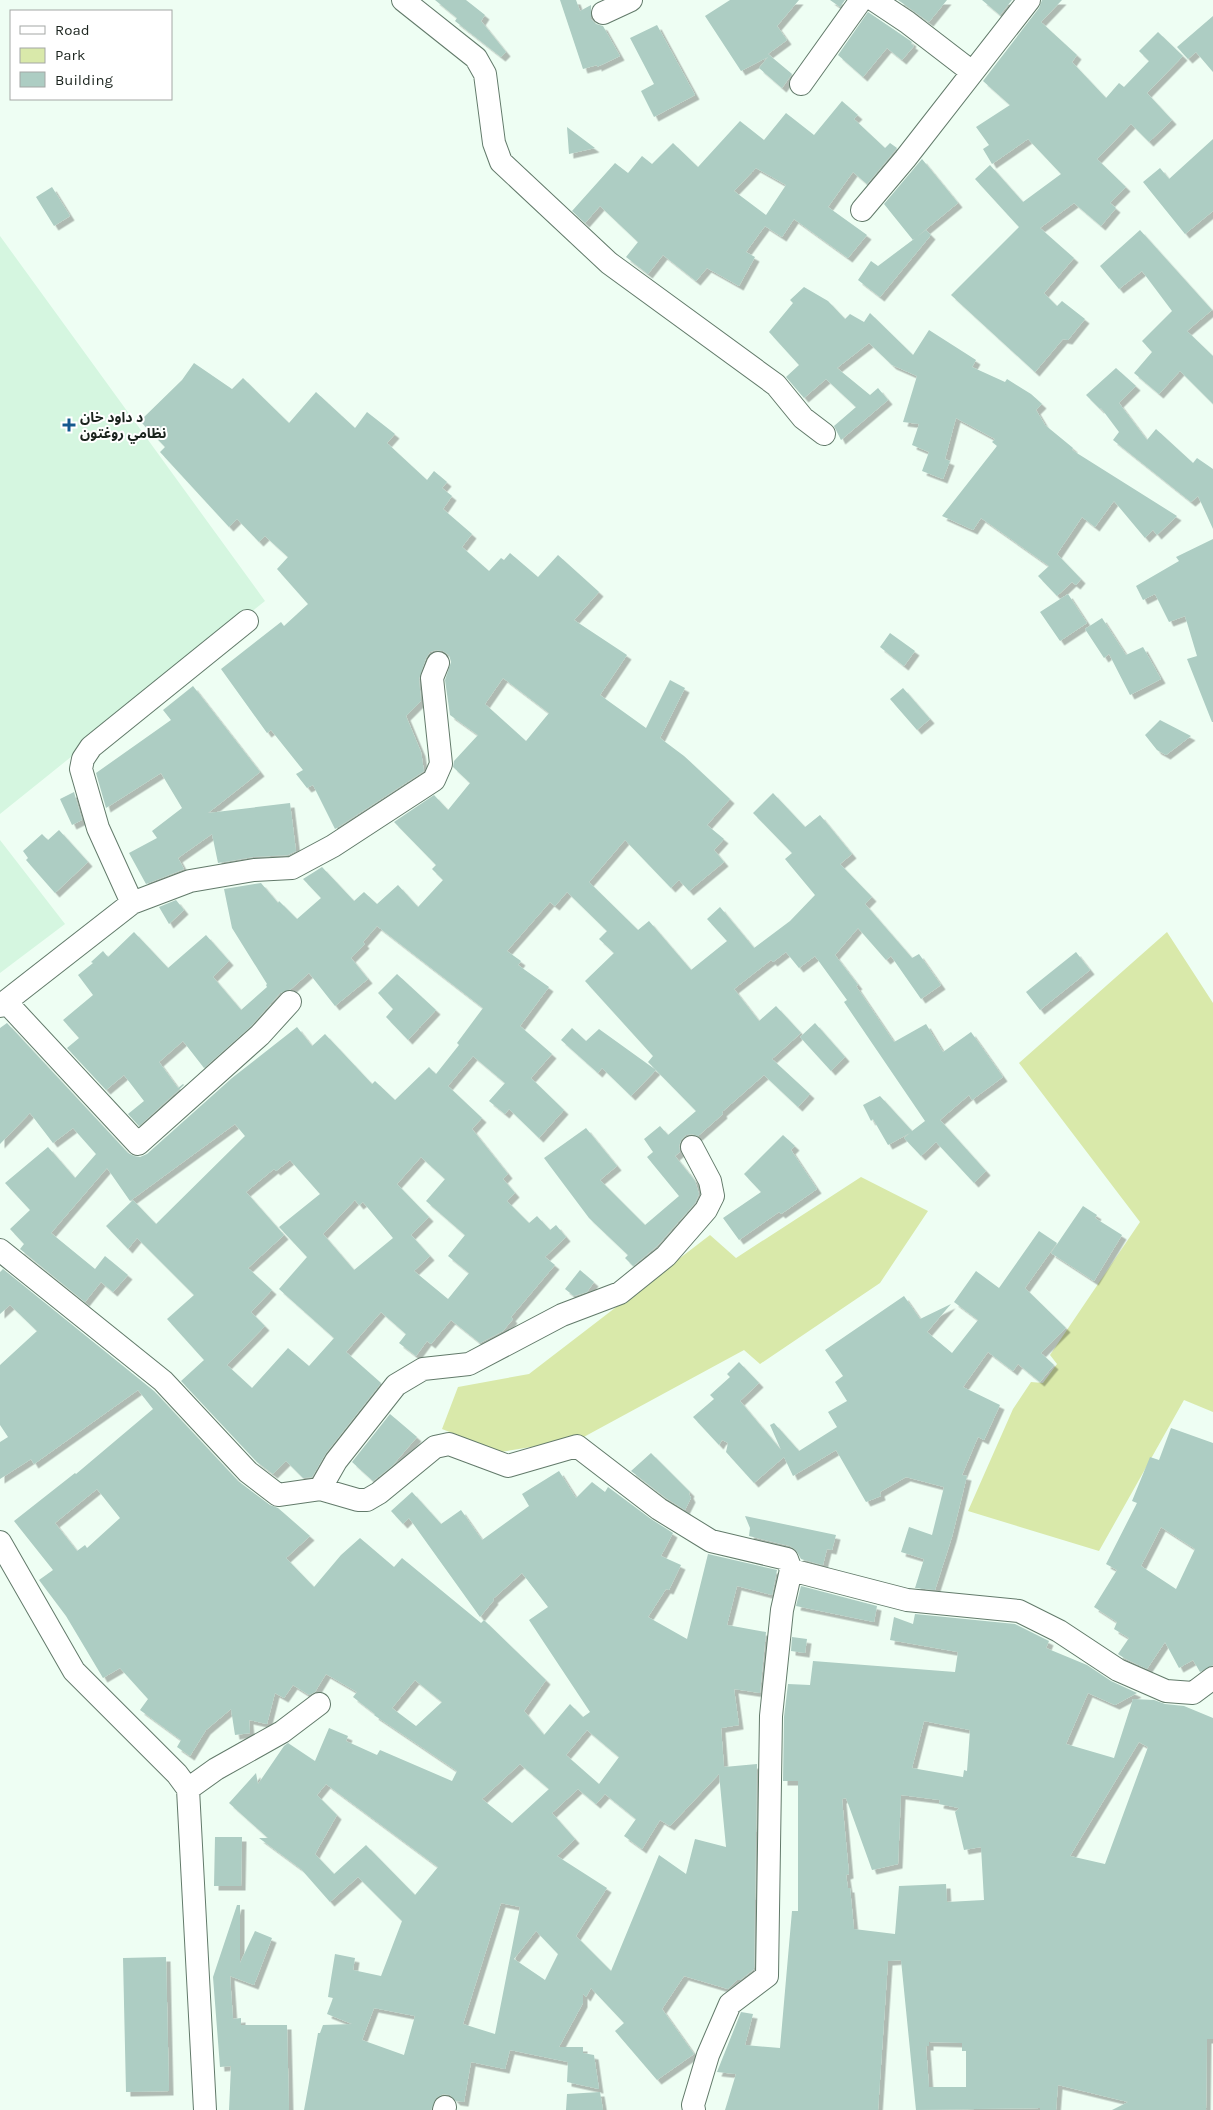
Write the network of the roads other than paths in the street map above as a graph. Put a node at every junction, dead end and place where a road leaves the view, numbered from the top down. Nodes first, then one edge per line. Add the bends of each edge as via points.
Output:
1 (403, 0) edge
2 (631, 0) edge
3 (861, 0) edge
4 (874, 0) edge
5 (1029, 0) edge
6 (603, 13) dead end
7 (972, 72) junction
8 (801, 84) dead end
9 (862, 210) dead end
10 (824, 434) dead end
11 (246, 621) dead end
12 (438, 663) dead end
13 (132, 903) junction
14 (290, 1002) dead end
15 (3, 1004) edge
16 (692, 1146) dead end
17 (0, 1250) edge
18 (320, 1489) junction
19 (0, 1542) edge
20 (791, 1570) junction
21 (1213, 1678) edge
22 (319, 1704) dead end
23 (188, 1789) junction
24 (205, 2110) edge
25 (694, 2110) edge

1 - 10 street via 476,58 485,74 494,143 501,162 609,263 776,384 803,418
2 - 6 street
3 - 8 street
4 - 7 street
5 - 7 street
7 - 9 street
11 - 13 street via 91,747 83,759 81,769 98,828
12 - 13 street via 432,678 441,764 434,780 333,846 292,868 254,870 190,881
13 - 15 street
14 - 15 street via 260,1035 138,1144
16 - 18 street via 710,1181 713,1196 706,1210 666,1256 620,1293 562,1315 469,1364 423,1369 396,1385 336,1461
17 - 18 street via 163,1381 248,1472 278,1495
18 - 20 street via 367,1500 435,1447 450,1444 508,1466 577,1446 659,1509 711,1541 787,1559
19 - 23 street via 74,1671 177,1774
20 - 21 street via 907,1600 1019,1611 1059,1631 1118,1670 1166,1691 1193,1693
20 - 25 street via 782,1610 771,1716 767,1976 730,2004 708,2055
22 - 23 street via 282,1732 216,1769
23 - 24 street

